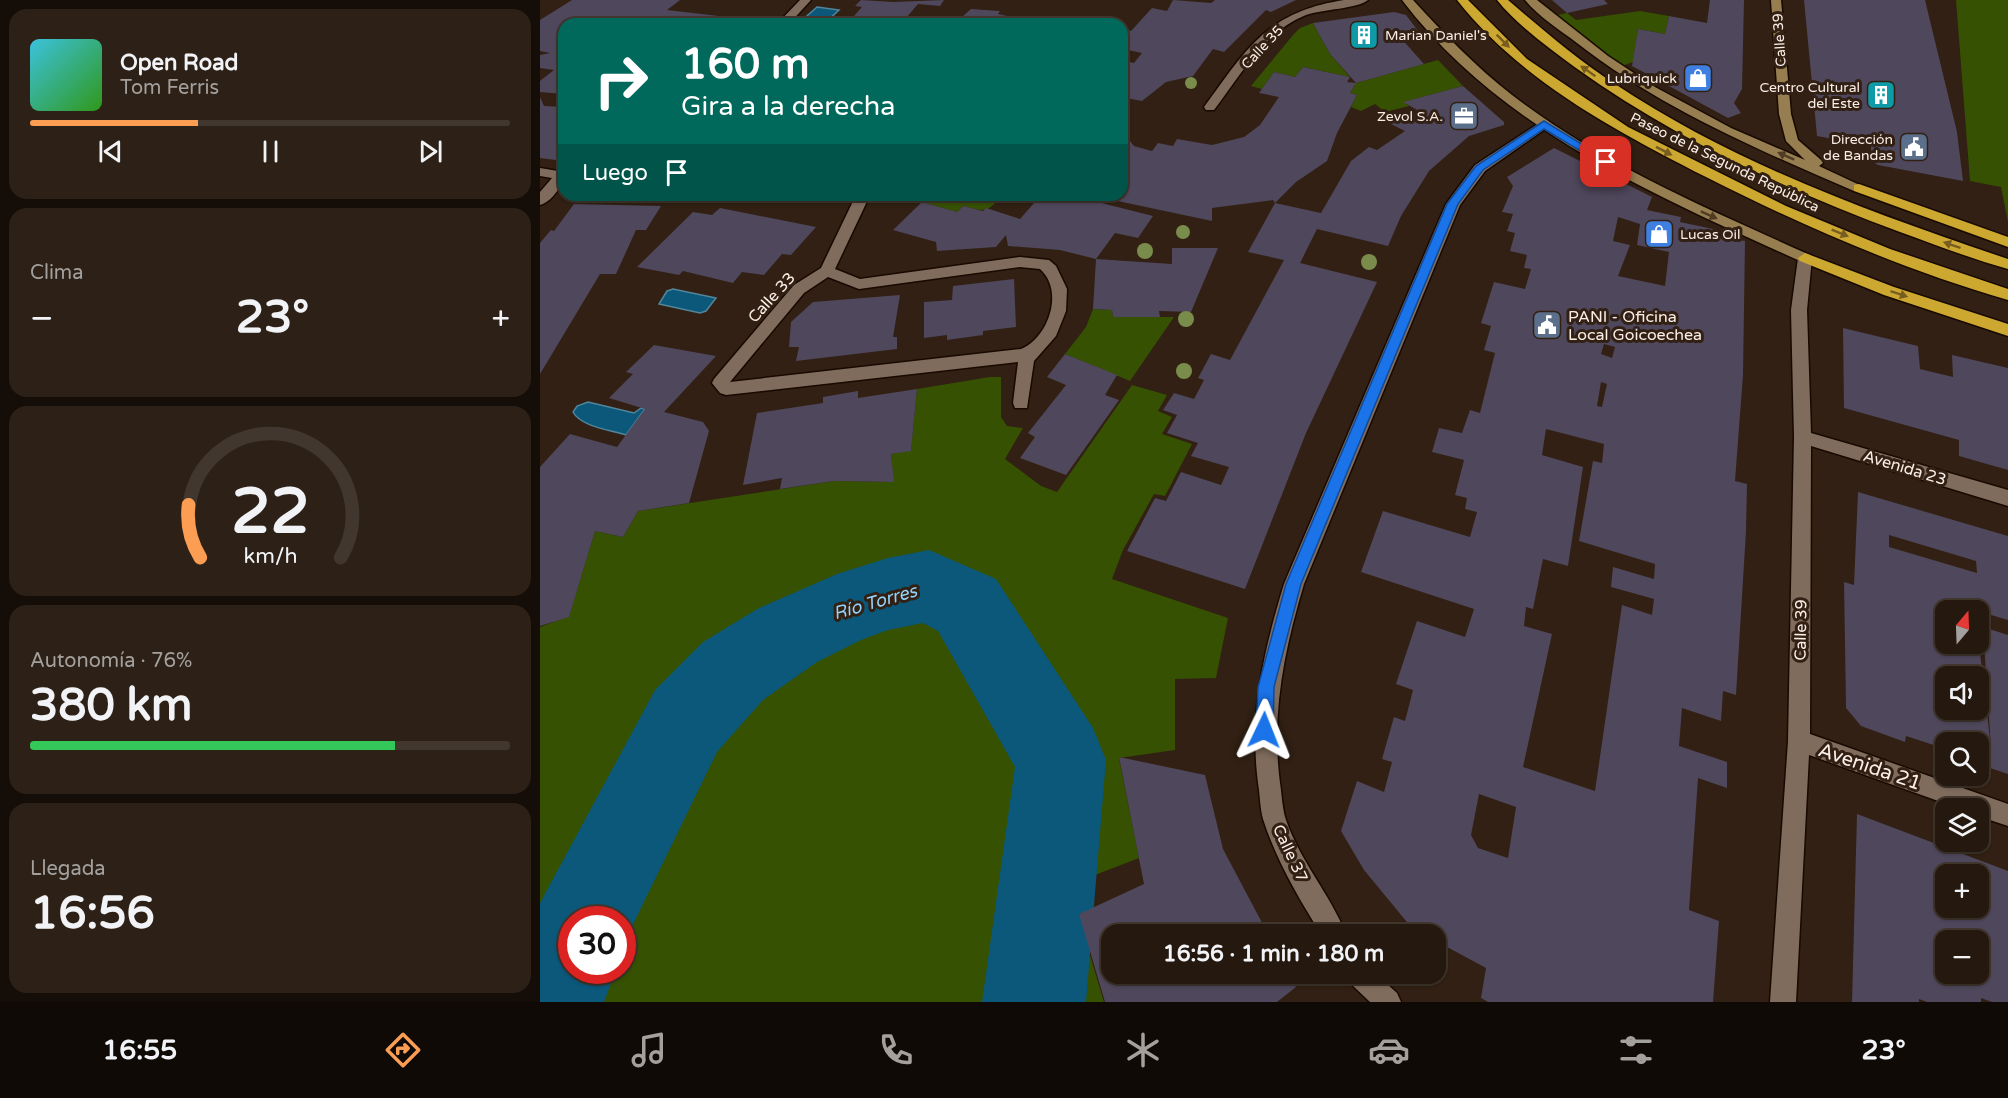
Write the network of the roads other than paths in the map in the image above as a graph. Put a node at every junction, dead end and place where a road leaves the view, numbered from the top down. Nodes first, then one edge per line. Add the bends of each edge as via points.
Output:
1 (807, 0) edge
2 (1363, 0) edge
3 (1407, 0) edge
4 (1462, 0) edge
5 (1502, 0) edge
6 (1530, 0) edge
7 (1776, 0) edge
8 (789, 18) edge
9 (1210, 107) dead end
10 (1544, 124) junction
11 (540, 172) edge
12 (558, 175) edge
13 (558, 181) edge
14 (1859, 188) junction
15 (540, 201) edge
16 (860, 201) edge
17 (2008, 242) edge
18 (1805, 258) junction
19 (2008, 264) edge
20 (827, 271) junction
21 (2008, 295) edge
22 (2008, 330) edge
23 (1032, 351) junction
24 (1020, 403) dead end
25 (1803, 436) junction
26 (2008, 498) edge
27 (1799, 741) junction
28 (2008, 814) edge
29 (1328, 924) edge
30 (1369, 984) edge
31 (1388, 1002) edge
32 (1783, 1002) edge

1 - 8 street
2 - 9 street, Calle 35 via 1307,11 1284,23 1259,46
3 - 10 main road via 1459,55
4 -> 21 highway, Paseo de la Segunda República via 1524,61 1624,130 1781,209 1885,252
19 -> 5 highway, Paseo de la Segunda República via 1887,223 1697,136 1612,87 1557,48
14 -> 6 main road via 1653,91 1584,45
7 - 14 main road, Calle 39 via 1785,114 1792,141 1810,159
10 -> 18 main road via 1676,200
10 - 29 street, Calle 37 via 1480,168 1453,204 1294,584 1278,635 1266,687 1264,752 1276,824
11 - 12 street
13 - 15 street
14 - 17 highway
16 - 20 street
18 -> 22 highway via 1889,291
18 - 25 street, Calle 39 via 1799,310
20 - 23 street via 859,284 1020,262 1044,264 1060,289 1058,311 1048,336
20 - 23 street, Calle 33 via 799,289 720,383 726,389
23 - 24 street via 1025,365
25 - 26 street, Avenida 23
25 - 27 street, Calle 39
27 - 28 street, Avenida 21
27 - 32 street, Calle 39
30 - 31 street

